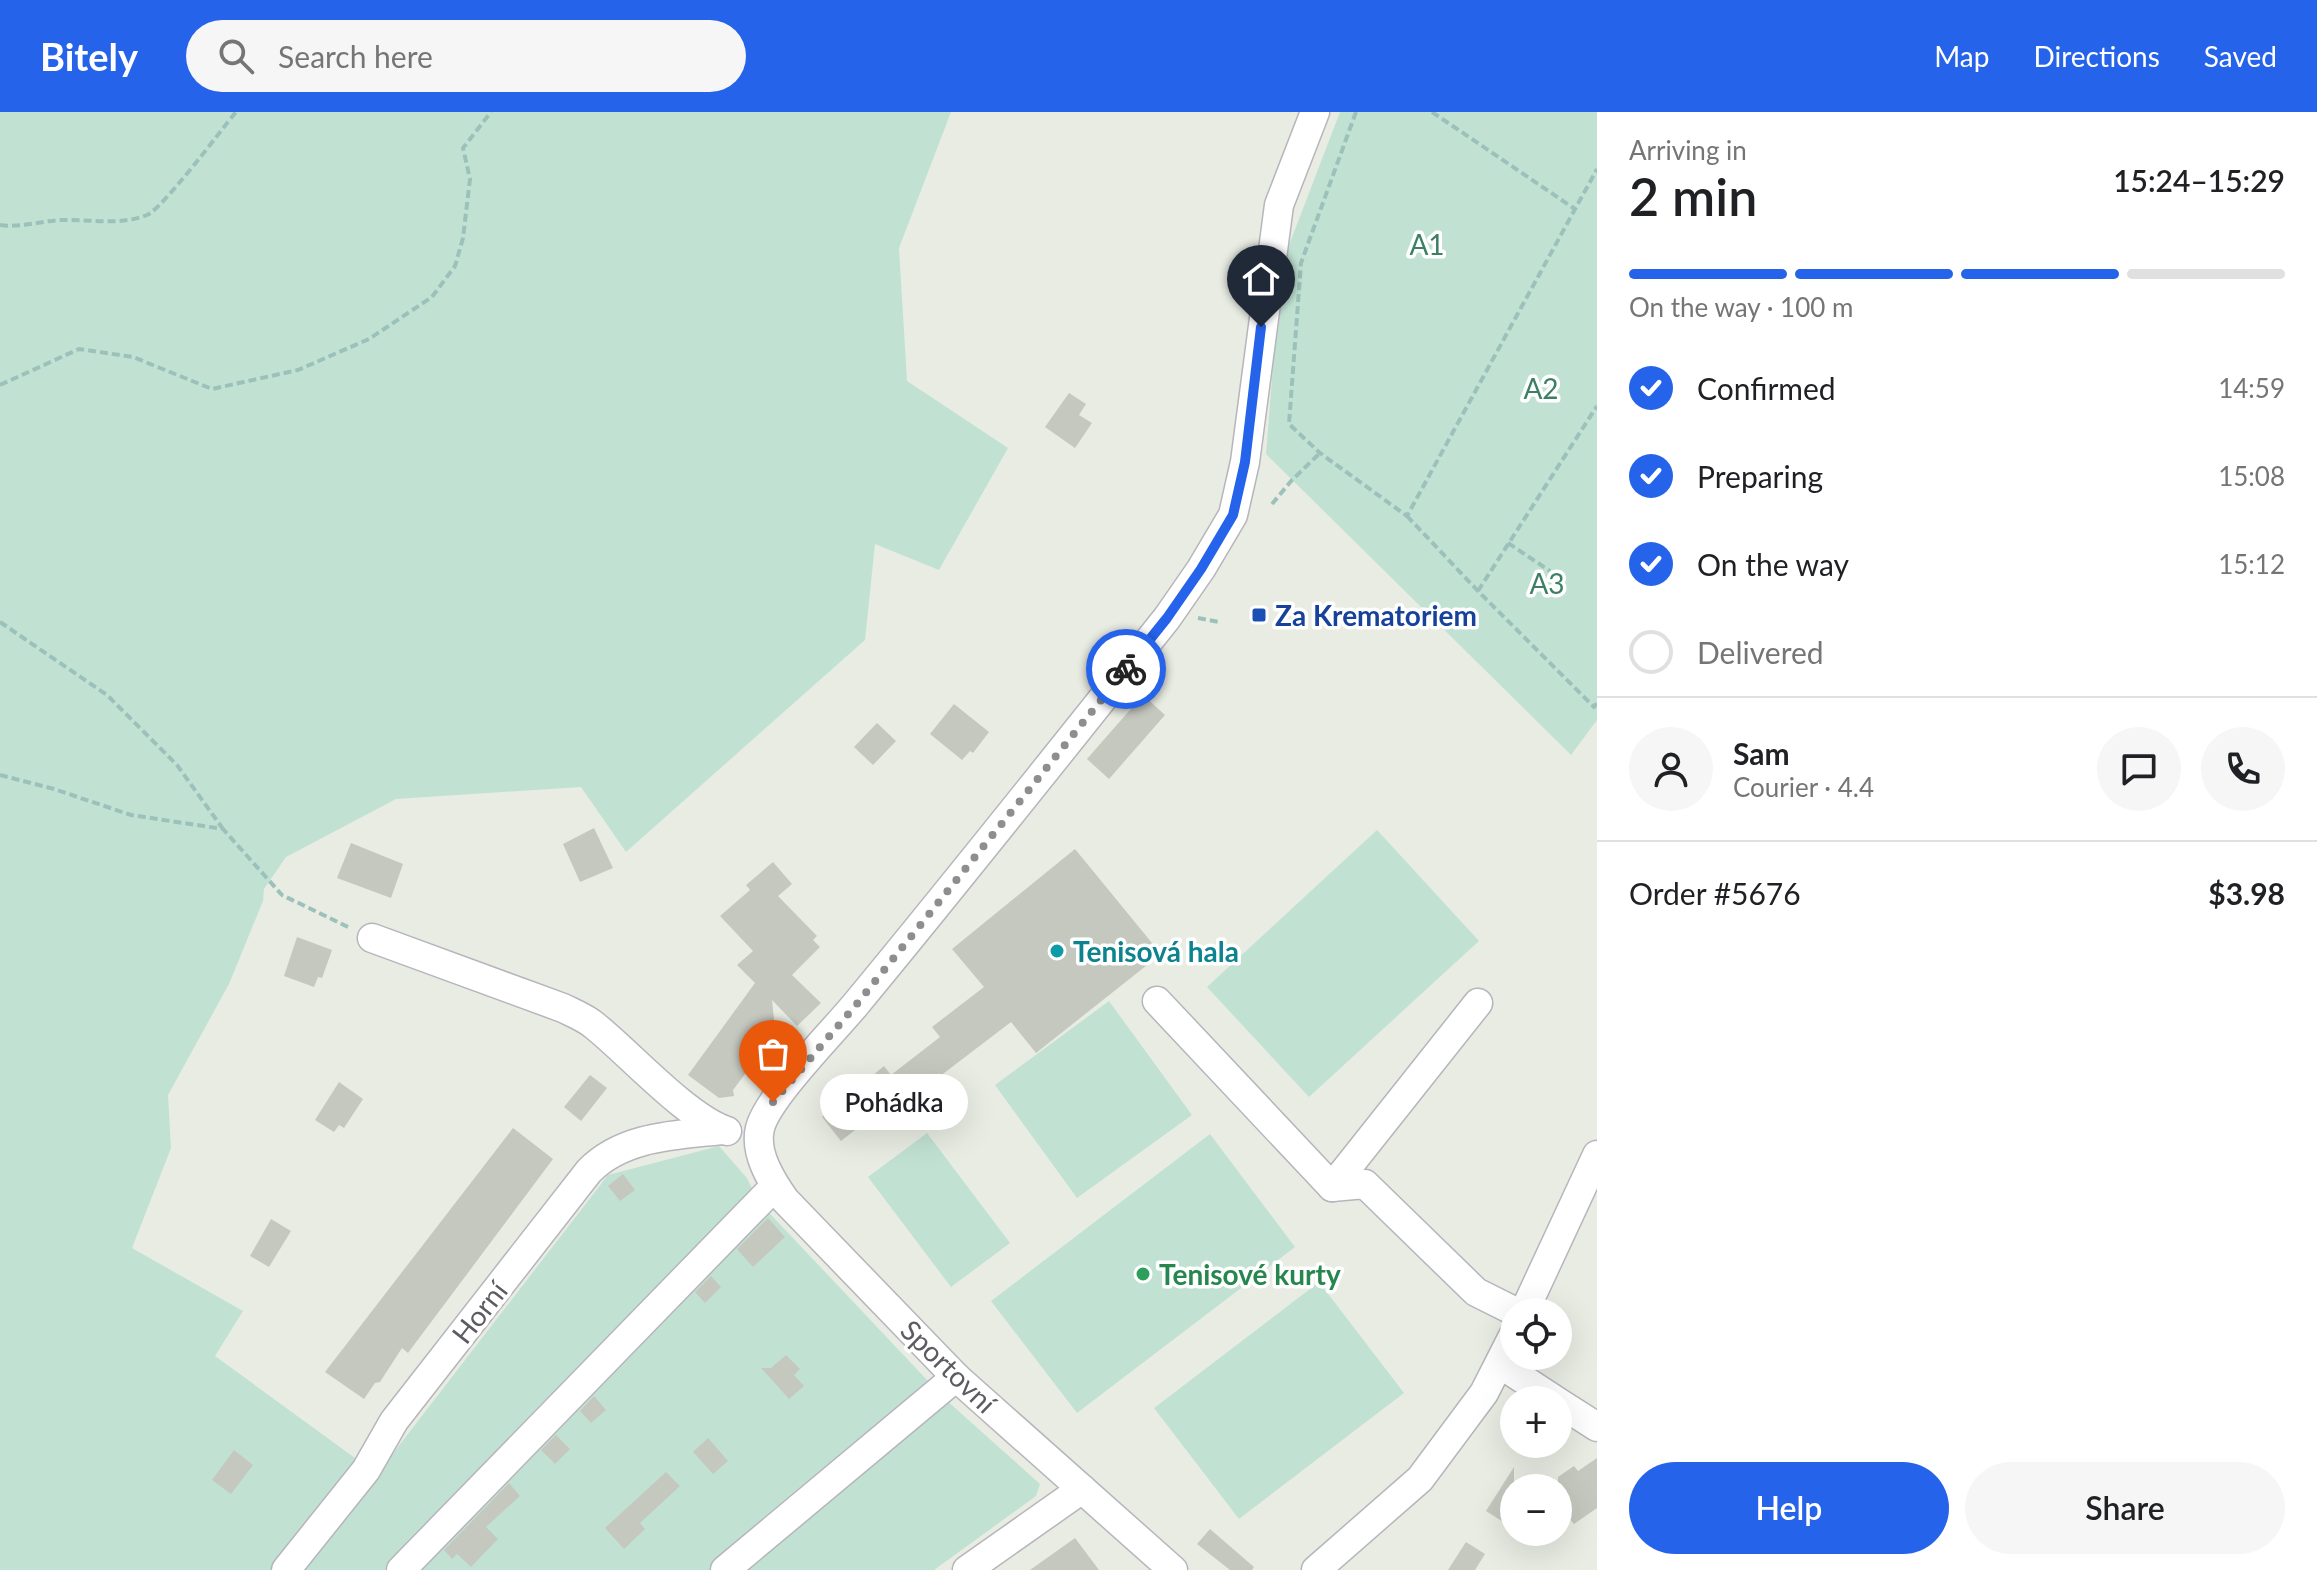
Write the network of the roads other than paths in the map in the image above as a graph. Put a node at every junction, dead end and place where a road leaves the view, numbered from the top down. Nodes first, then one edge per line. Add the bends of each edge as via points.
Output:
1 (1315, 112) edge
2 (372, 938) road end
3 (1157, 1001) dead end
4 (1478, 1003) dead end
5 (722, 1130) junction
6 (759, 1137) junction
7 (1597, 1155) edge
8 (775, 1186) junction
9 (1332, 1187) junction
10 (1531, 1298) edge
11 (1500, 1304) edge
12 (1500, 1364) edge
13 (1509, 1370) edge
14 (956, 1377) junction
15 (1534, 1386) edge
16 (1572, 1411) edge
17 (1597, 1427) edge
18 (1082, 1489) junction
19 (286, 1570) edge
20 (401, 1570) edge
21 (725, 1570) edge
22 (967, 1570) edge
23 (1173, 1570) edge
24 (1316, 1570) edge

1 - 6 street via 1279,205 1245,462 1233,515 1167,618 773,1102
2 - 5 street via 592,1023 675,1097
3 - 9 street
4 - 9 street
5 - 6 street
5 - 19 street, Horní via 620,1148 589,1171 394,1421 366,1470
6 - 8 street, Sportovní
7 - 10 street
8 - 14 street, Sportovní
8 - 20 street
9 - 11 street via 1365,1184 1476,1292
12 - 24 street via 1420,1479
13 - 15 street
14 - 18 street, Sportovní
14 - 21 street
16 - 17 street
18 - 22 street
18 - 23 street, Sportovní

